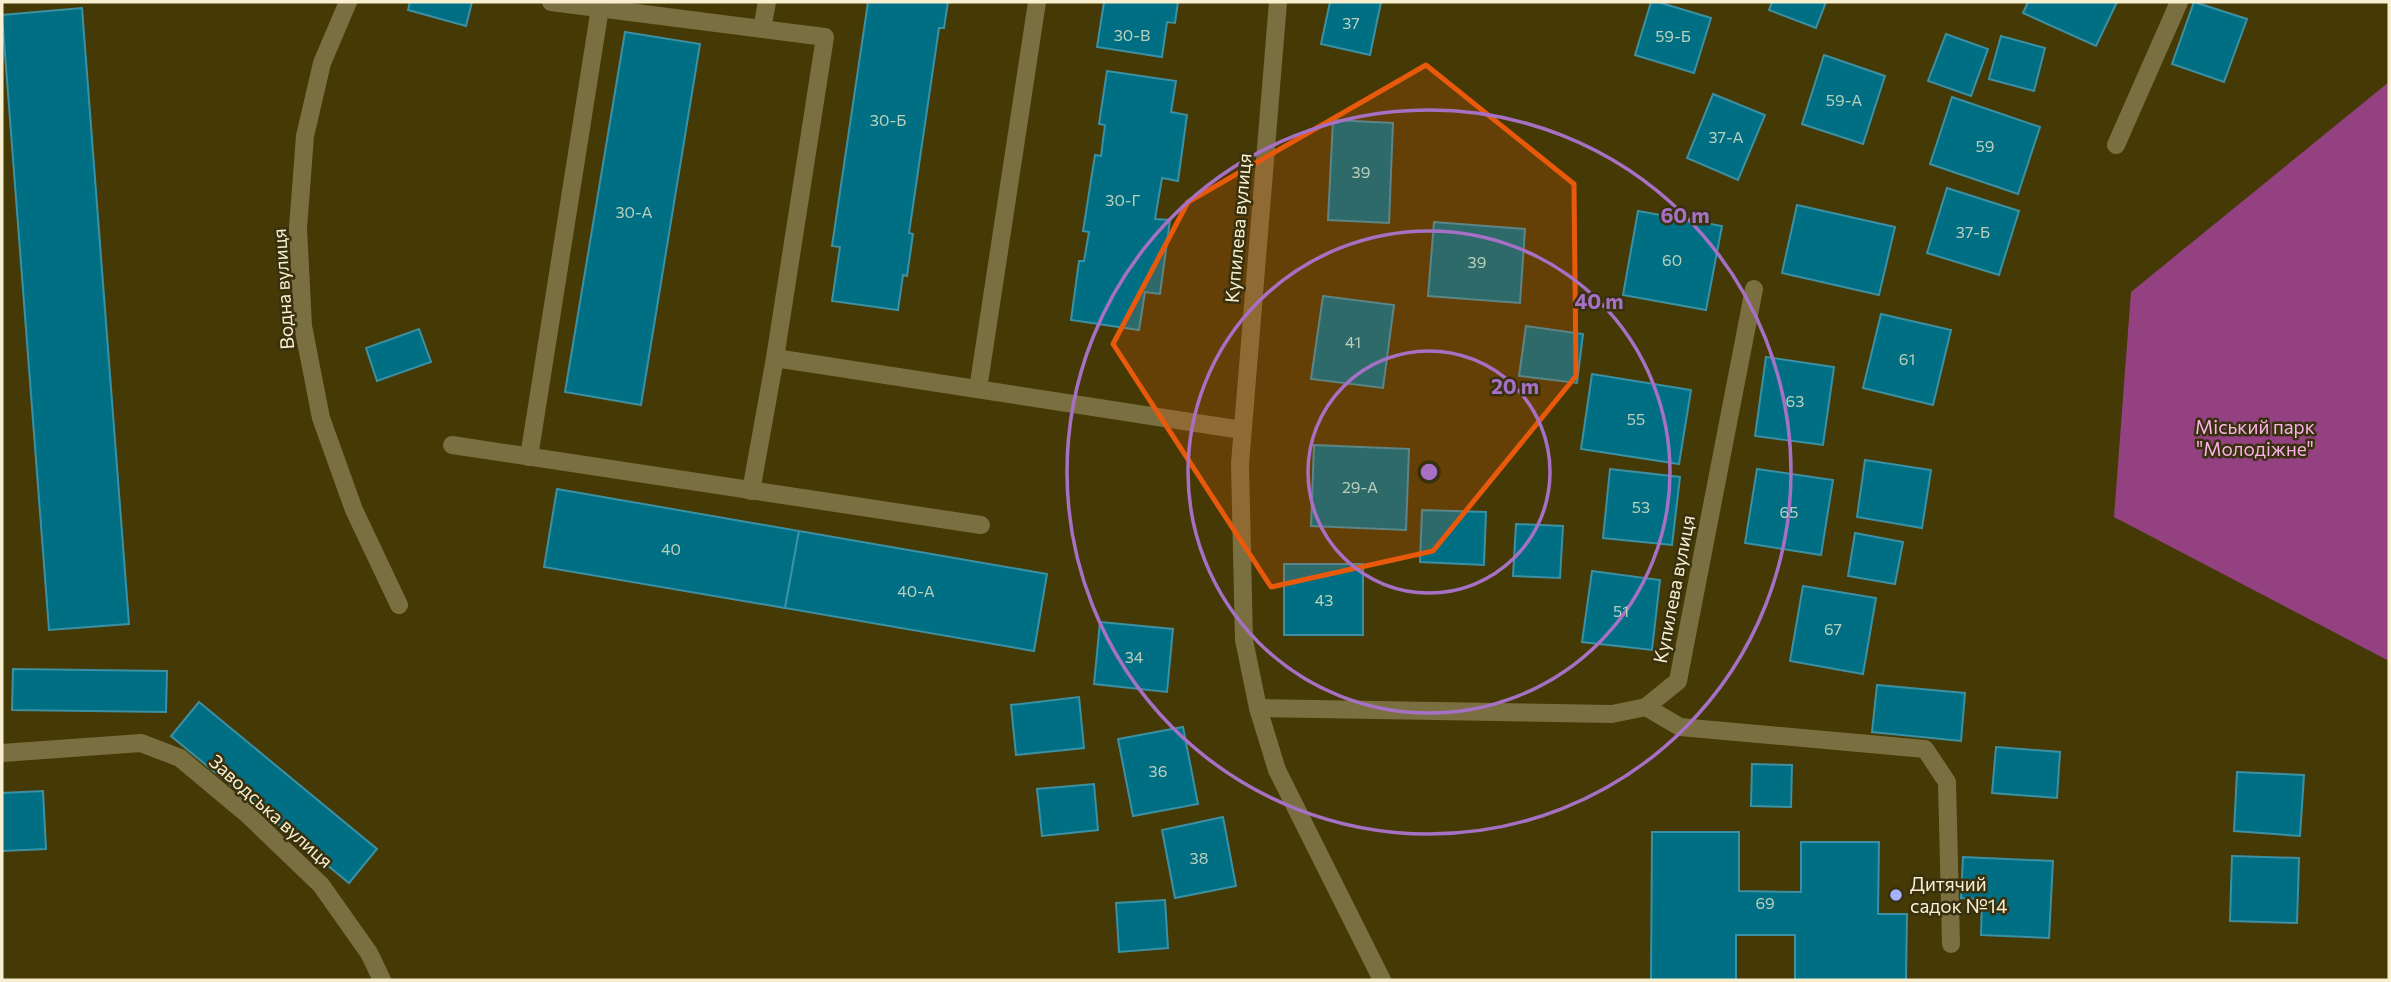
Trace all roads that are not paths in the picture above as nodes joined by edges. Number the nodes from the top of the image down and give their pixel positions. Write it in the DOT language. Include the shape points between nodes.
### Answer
graph roads {
  1 [pos="348,2"];
  2 [pos="551,2"];
  3 [pos="766,2"];
  4 [pos="1037,2"];
  5 [pos="1278,2"];
  6 [pos="2179,2"];
  7 [pos="600,8"];
  8 [pos="762,29"];
  9 [pos="2116,145"];
  10 [pos="1754,289"];
  11 [pos="775,358"];
  12 [pos="978,389"];
  13 [pos="1242,430"];
  14 [pos="452,445"];
  15 [pos="529,457"];
  16 [pos="751,491"];
  17 [pos="981,525"];
  18 [pos="399,605"];
  19 [pos="1646,707"];
  20 [pos="1258,708"];
  21 [pos="2,753"];
  22 [pos="1951,944"];
  23 [pos="382,980"];
  24 [pos="1382,980"];
  1 -- 18 [label="street, Водна вулиця" via="323,64 305,136 298,228 303,326 321,418 354,510"];
  2 -- 7 [label="street"];
  3 -- 8 [label="street"];
  4 -- 12 [label="street"];
  5 -- 13 [label="street, Купилева вулиця"];
  6 -- 9 [label="street"];
  7 -- 8 [label="street"];
  7 -- 15 [label="street"];
  8 -- 11 [label="street" via="825,37"];
  10 -- 19 [label="street, Купилева вулиця" via="1678,681"];
  11 -- 12 [label="street"];
  11 -- 16 [label="street"];
  12 -- 13 [label="street"];
  13 -- 20 [label="street, Купилева вулиця" via="1244,640"];
  14 -- 15 [label="street"];
  15 -- 16 [label="street"];
  16 -- 17 [label="street"];
  19 -- 20 [label="street, Купилева вулиця" via="1612,713"];
  19 -- 22 [label="street" via="1680,727 1926,749 1947,782"];
  20 -- 24 [label="street, Купилева вулиця" via="1277,770"];
  21 -- 23 [label="street, Заводська вулиця" via="141,743 180,758 321,885 369,953"];
}
